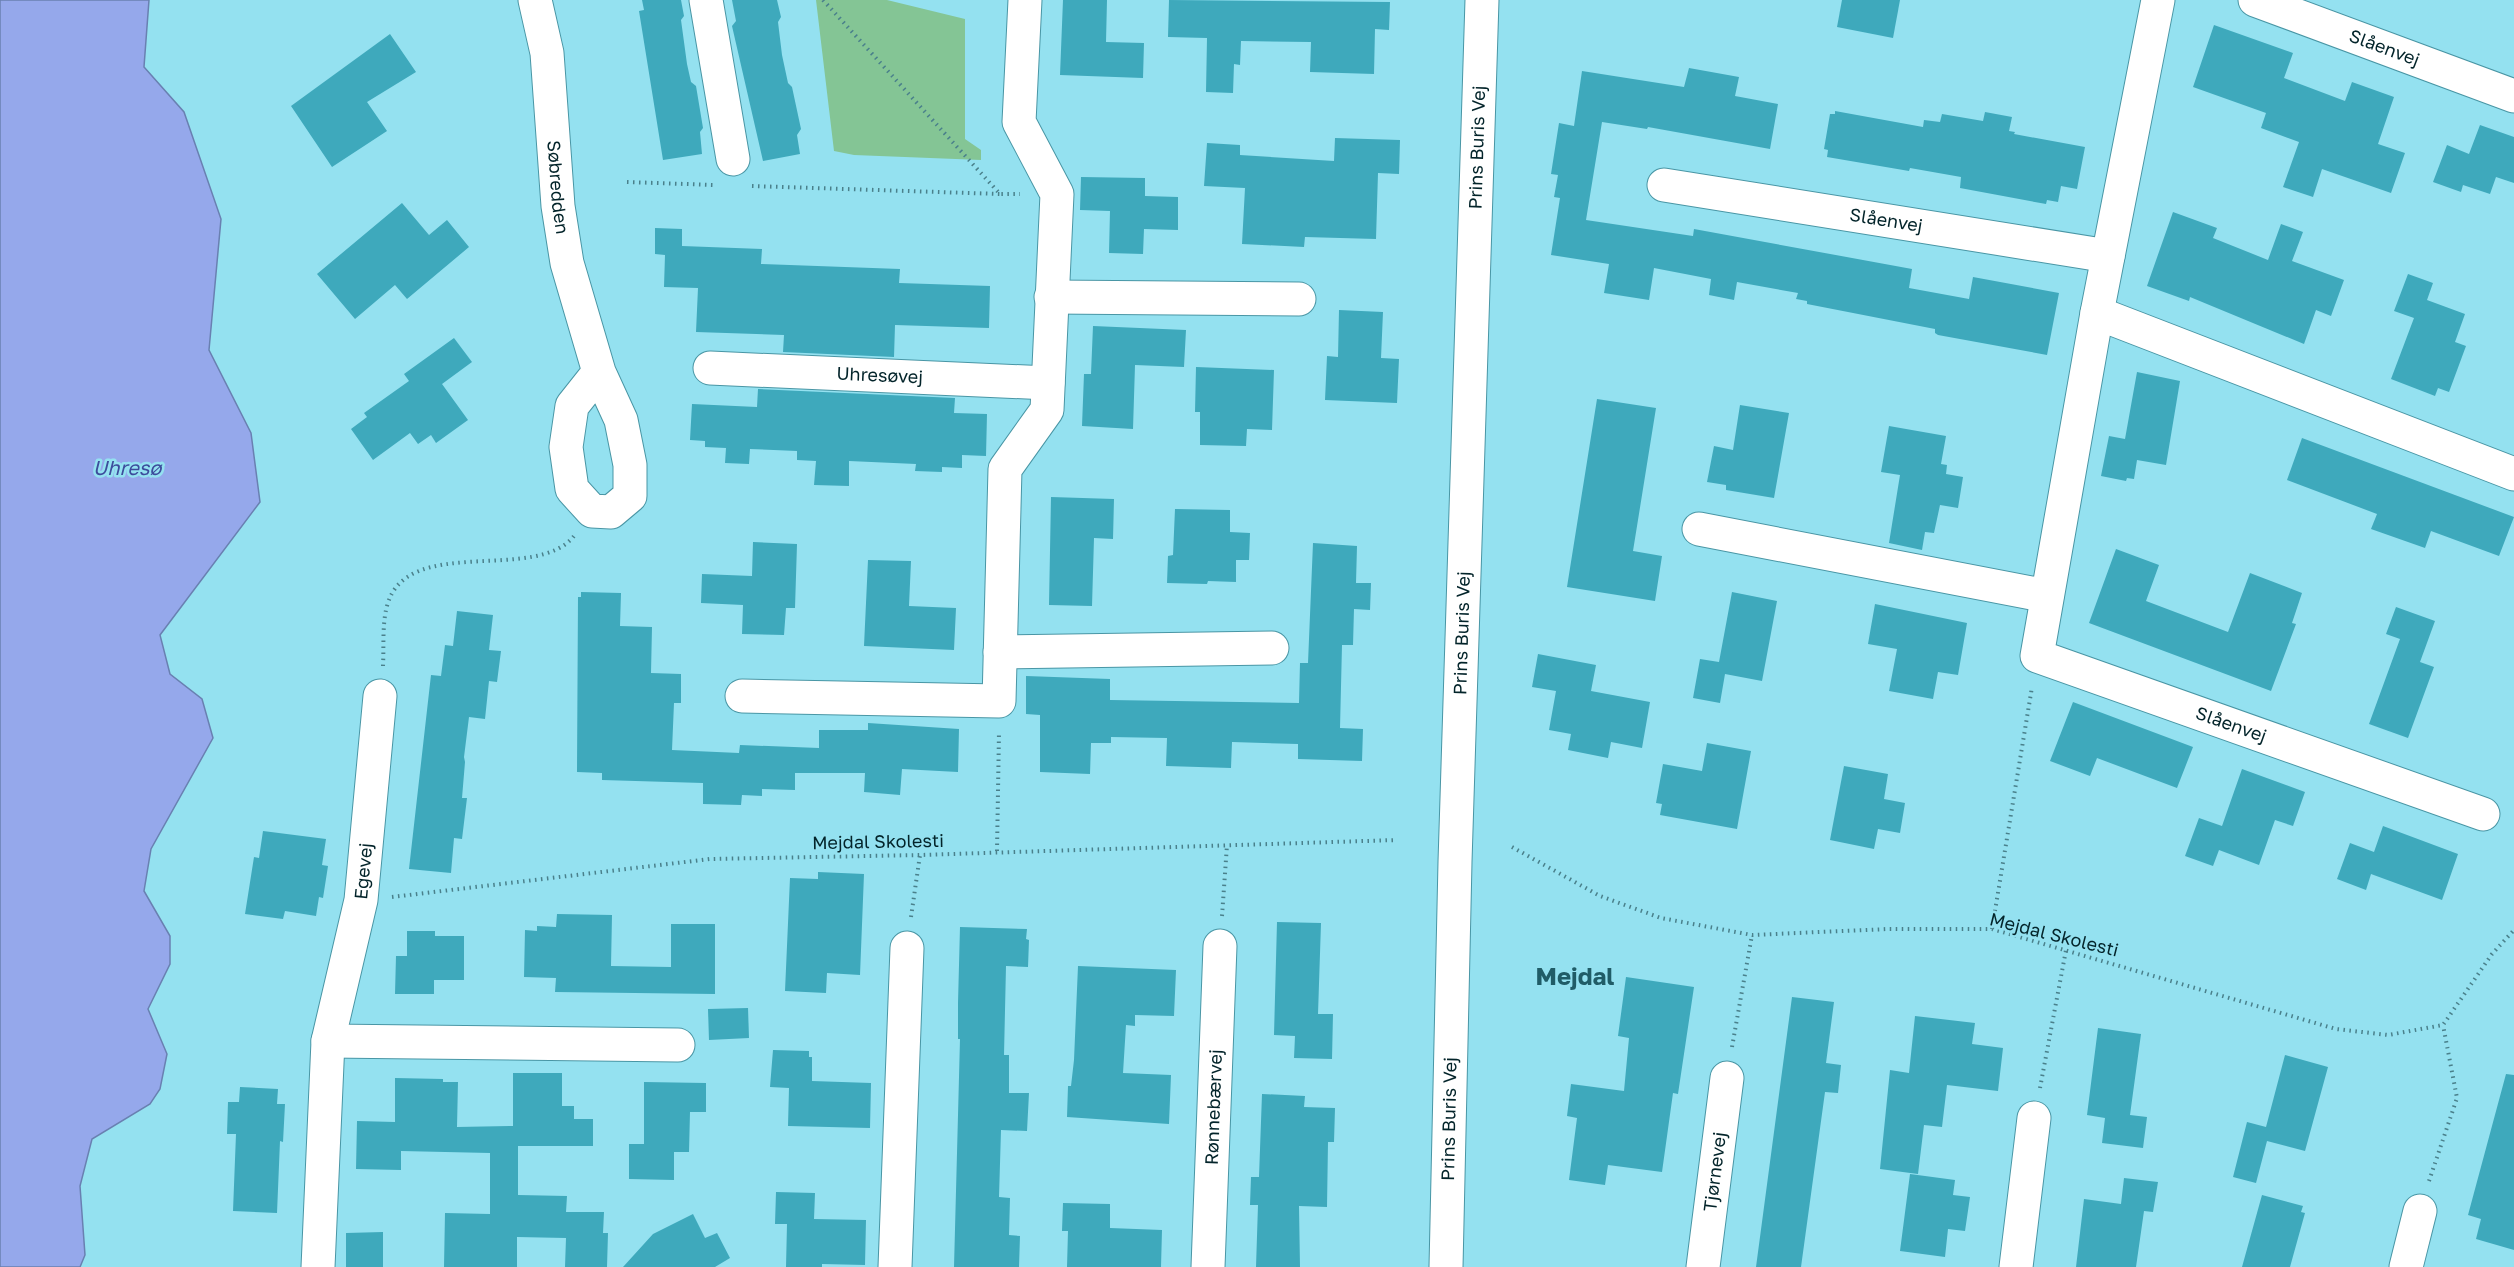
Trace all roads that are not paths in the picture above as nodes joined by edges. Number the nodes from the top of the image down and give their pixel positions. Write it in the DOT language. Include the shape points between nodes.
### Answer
graph roads {
  1 [pos="535,0"];
  2 [pos="706,0"];
  3 [pos="1025,0"];
  4 [pos="1482,0"];
  5 [pos="2158,0"];
  6 [pos="2255,0"];
  7 [pos="2514,96"];
  8 [pos="732,176"];
  9 [pos="1664,185"];
  10 [pos="2108,256"];
  11 [pos="1051,297"];
  12 [pos="1299,299"];
  13 [pos="2097,313"];
  14 [pos="710,368"];
  15 [pos="599,372"];
  16 [pos="1048,382"];
  17 [pos="2514,474"];
  18 [pos="1699,530"];
  19 [pos="2047,596"];
  20 [pos="1272,648"];
  21 [pos="1000,652"];
  22 [pos="380,696"];
  23 [pos="742,696"];
  24 [pos="2483,814"];
  25 [pos="1220,946"];
  26 [pos="907,948"];
  27 [pos="328,1041"];
  28 [pos="678,1045"];
  29 [pos="1727,1078"];
  30 [pos="2034,1118"];
  31 [pos="2420,1211"];
  32 [pos="318,1267"];
  33 [pos="895,1267"];
  34 [pos="1208,1267"];
  35 [pos="1446,1267"];
  36 [pos="1703,1267"];
  37 [pos="2016,1267"];
  38 [pos="2406,1267"];
  1 -- 15 [label="street, Søbredden" via="547,53 558,206 567,263"];
  2 -- 8 [label="street"];
  3 -- 11 [label="street" via="1019,122 1057,194"];
  4 -- 35 [label="street, Prins Buris Vej"];
  5 -- 10 [label="street"];
  6 -- 7 [label="street, Slåenvej"];
  9 -- 10 [label="street, Slåenvej"];
  10 -- 13 [label="street"];
  11 -- 12 [label="street"];
  11 -- 16 [label="street"];
  13 -- 17 [label="street"];
  13 -- 19 [label="street"];
  14 -- 16 [label="street, Uhresøvej"];
  15 -- 15 [label="street, Søbredden" via="621,420 630,465 630,496 610,512 592,511 572,489 566,447 572,406"];
  16 -- 21 [label="street" via="1047,410 1005,469"];
  18 -- 19 [label="street"];
  19 -- 24 [label="street, Slåenvej" via="2037,656"];
  20 -- 21 [label="street"];
  21 -- 23 [label="street" via="999,701"];
  22 -- 27 [label="street, Egevej" via="361,900"];
  25 -- 34 [label="street, Rønnebærvej"];
  26 -- 33 [label="street"];
  27 -- 28 [label="street"];
  27 -- 32 [label="street, Egevej"];
  29 -- 36 [label="street, Tjørnevej"];
  30 -- 37 [label="street"];
  31 -- 38 [label="street"];
}
